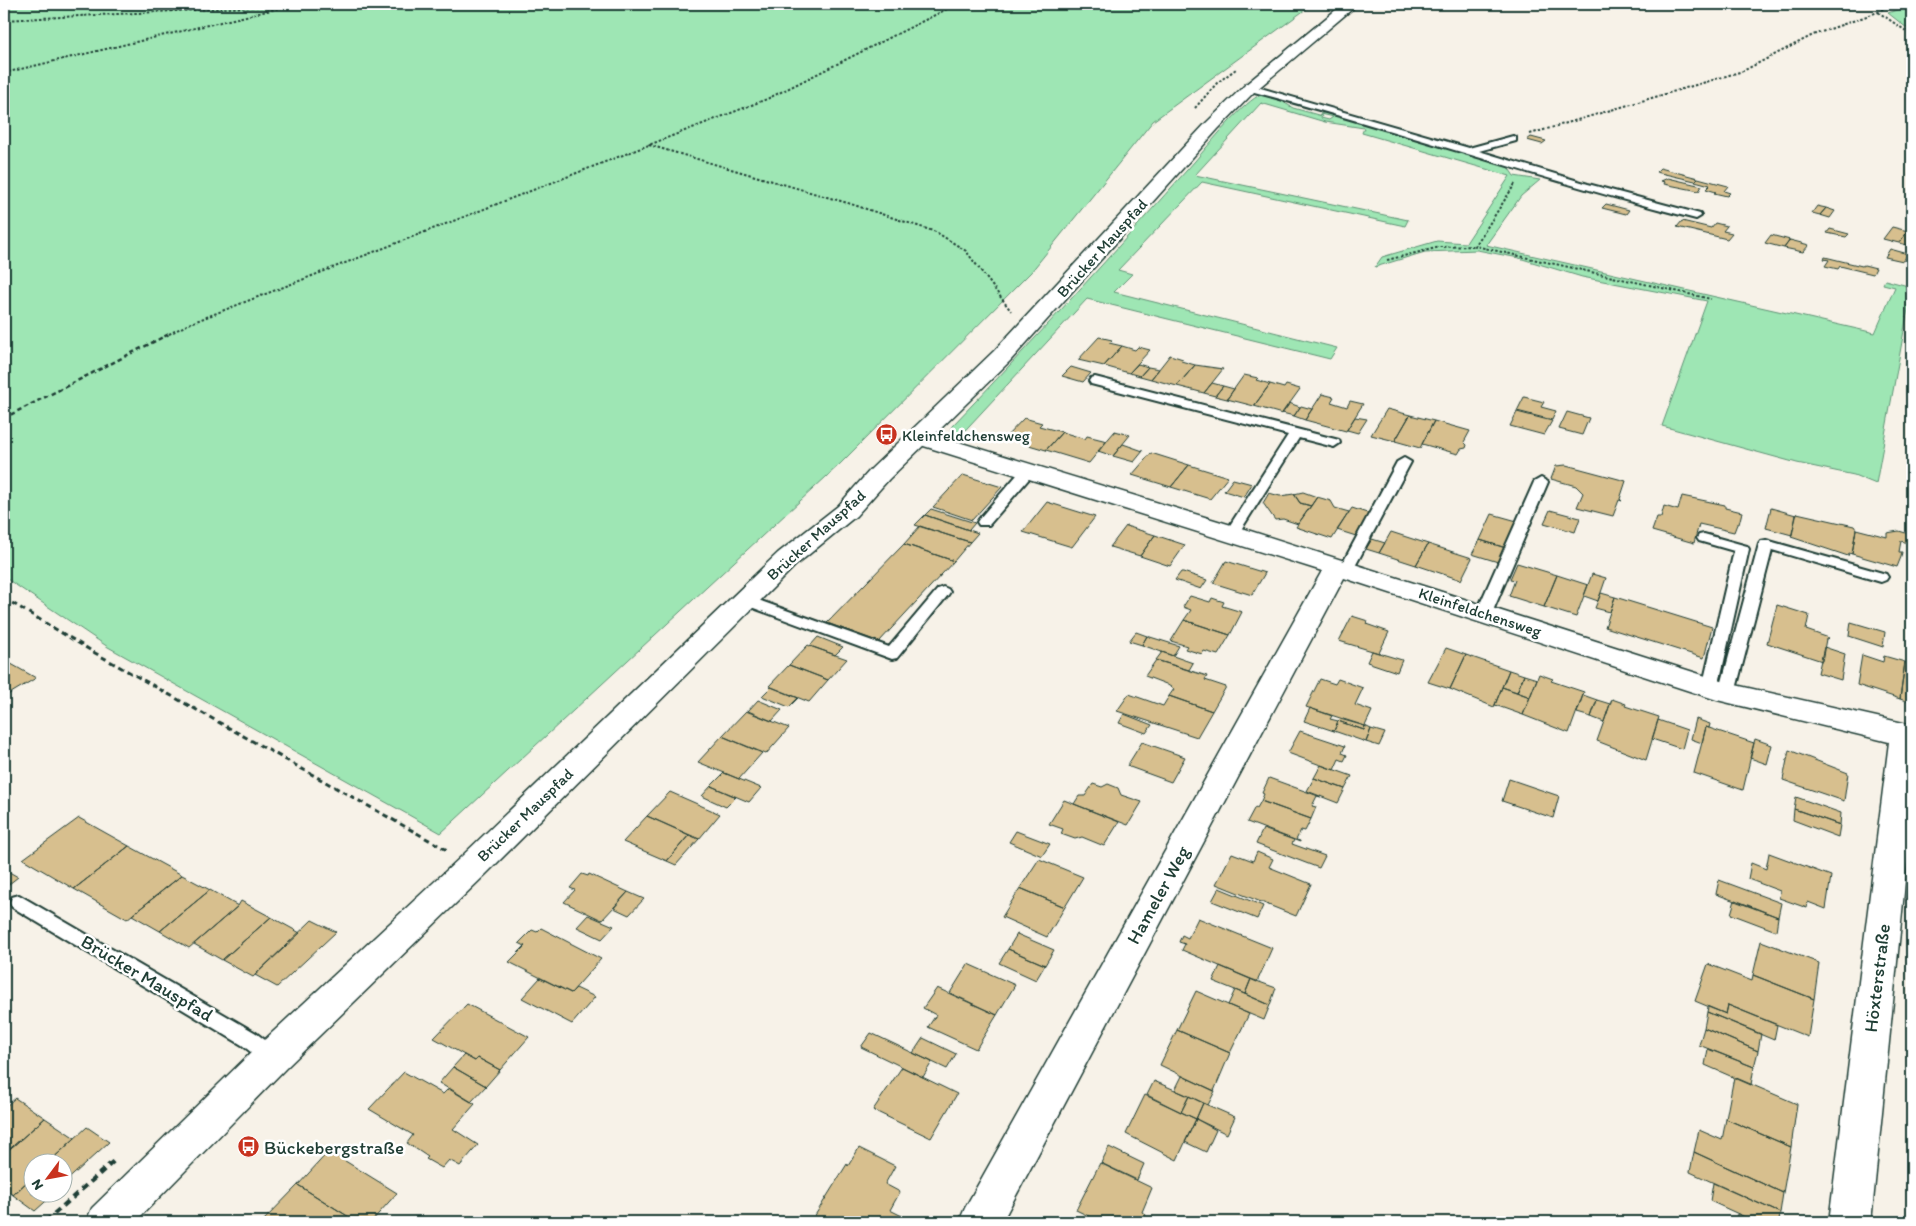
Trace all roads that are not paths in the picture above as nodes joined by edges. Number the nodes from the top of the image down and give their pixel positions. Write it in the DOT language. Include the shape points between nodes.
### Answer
graph roads {
  1 [pos="1351,4"];
  2 [pos="1250,88"];
  3 [pos="1286,98"];
  4 [pos="1317,113"];
  5 [pos="1513,139"];
  6 [pos="1470,151"];
  7 [pos="1696,216"];
  8 [pos="1095,381"];
  9 [pos="1296,432"];
  10 [pos="919,438"];
  11 [pos="1334,443"];
  12 [pos="1404,462"];
  13 [pos="1028,471"];
  14 [pos="1541,482"];
  15 [pos="984,522"];
  16 [pos="1232,533"];
  17 [pos="1704,538"];
  18 [pos="1341,568"];
  19 [pos="1881,577"];
  20 [pos="943,592"];
  21 [pos="745,600"];
  22 [pos="1484,613"];
  23 [pos="1718,690"];
  24 [pos="1909,736"];
  25 [pos="19,902"];
  26 [pos="272,1057"];
  27 [pos="107,1222"];
  28 [pos="980,1222"];
  29 [pos="1850,1222"];
  1 -- 2 [label="main road, Brücker Mauspfad"];
  2 -- 3 [label="lane"];
  2 -- 10 [label="main road, Brücker Mauspfad" via="1032,325"];
  3 -- 4 [label="lane" via="1293,106"];
  3 -- 6 [label="lane"];
  5 -- 6 [label="lane"];
  6 -- 7 [label="lane" via="1506,164"];
  8 -- 9 [label="lane"];
  9 -- 11 [label="lane"];
  9 -- 16 [label="lane"];
  10 -- 13 [label="main road, Kleinfeldchensweg"];
  10 -- 21 [label="main road, Brücker Mauspfad" via="847,510 808,541"];
  12 -- 18 [label="lane"];
  13 -- 15 [label="lane"];
  13 -- 16 [label="main road, Kleinfeldchensweg"];
  14 -- 22 [label="lane"];
  16 -- 18 [label="main road, Kleinfeldchensweg"];
  17 -- 23 [label="lane" via="1742,549"];
  18 -- 22 [label="main road, Kleinfeldchensweg"];
  18 -- 28 [label="main road, Hameler Weg"];
  19 -- 23 [label="lane" via="1766,544"];
  20 -- 21 [label="lane" via="892,654"];
  21 -- 26 [label="main road, Brücker Mauspfad"];
  22 -- 23 [label="main road, Kleinfeldchensweg"];
  23 -- 24 [label="main road, Kleinfeldchensweg"];
  24 -- 29 [label="main road, Höxterstraße"];
  25 -- 26 [label="lane, Brücker Mauspfad" via="249,1039"];
  26 -- 27 [label="main road, Brücker Mauspfad"];
}
